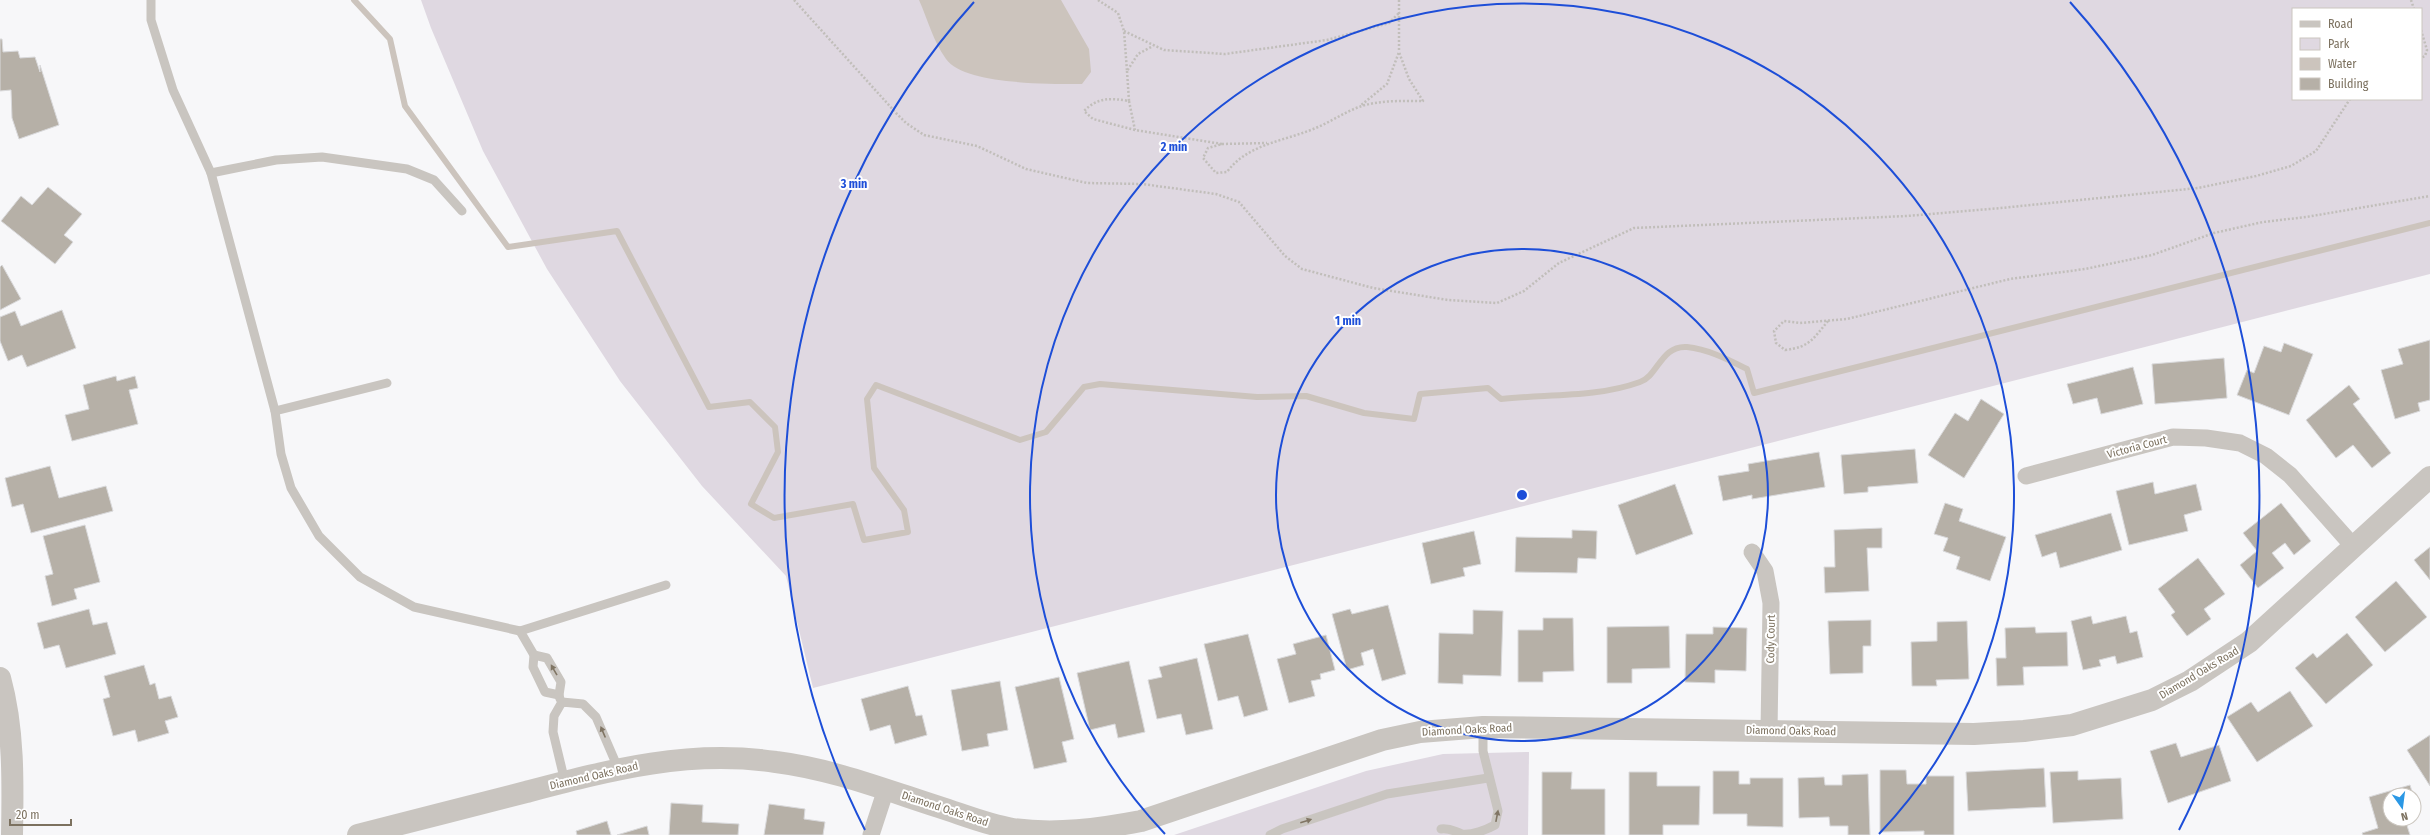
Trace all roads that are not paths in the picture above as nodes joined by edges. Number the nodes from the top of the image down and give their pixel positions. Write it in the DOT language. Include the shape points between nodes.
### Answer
graph roads {
  1 [pos="150,0"];
  2 [pos="211,174"];
  3 [pos="462,211"];
  4 [pos="387,383"];
  5 [pos="275,411"];
  6 [pos="2026,476"];
  7 [pos="2430,476"];
  8 [pos="2353,546"];
  9 [pos="1752,552"];
  10 [pos="666,585"];
  11 [pos="520,631"];
  12 [pos="534,655"];
  13 [pos="0,678"];
  14 [pos="560,699"];
  15 [pos="1484,728"];
  16 [pos="1769,731"];
  17 [pos="618,768"];
  18 [pos="1488,778"];
  19 [pos="565,782"];
  20 [pos="886,789"];
  21 [pos="1441,829"];
  22 [pos="1061,833"];
  23 [pos="12,835"];
  24 [pos="358,835"];
  25 [pos="870,835"];
  26 [pos="1270,835"];
  1 -- 2 [label="lane" via="151,20 173,90"];
  2 -- 3 [label="lane" via="276,160 322,157 399,168 434,180"];
  2 -- 5 [label="lane"];
  4 -- 5 [label="lane"];
  5 -- 11 [label="lane" via="281,454 291,488 319,536 360,577 414,607"];
  6 -- 8 [label="street, Victoria Court" via="2173,438 2206,438 2240,443 2266,456 2290,475"];
  7 -- 8 [label="street, Diamond Oaks Road"];
  8 -- 16 [label="street, Diamond Oaks Road" via="2249,642 2190,681 2152,700 2112,714 2072,725 2002,732"];
  9 -- 16 [label="street, Cody Court" via="1765,571 1771,603"];
  10 -- 11 [label="lane"];
  11 -- 12 [label="lane"];
  12 -- 14 [label="lane" via="532,667 545,692"];
  14 -- 12 [label="lane, one-way" via="561,682 547,658"];
  13 -- 23 [label="street" via="10,721"];
  17 -- 14 [label="lane, one-way" via="596,717 583,704"];
  14 -- 19 [label="lane" via="554,716 553,732"];
  15 -- 16 [label="street, Diamond Oaks Road"];
  15 -- 18 [label="lane" via="1483,751"];
  15 -- 22 [label="street, Diamond Oaks Road" via="1420,732 1382,740 1167,814 1111,827"];
  17 -- 19 [label="street, Diamond Oaks Road"];
  17 -- 20 [label="street, Diamond Oaks Road" via="672,760 726,757 777,762"];
  21 -- 18 [label="lane, one-way" via="1453,828 1463,835 1482,832 1495,825 1498,811"];
  26 -- 18 [label="lane, one-way" via="1387,794"];
  19 -- 24 [label="street, Diamond Oaks Road"];
  20 -- 22 [label="street, Diamond Oaks Road" via="985,822 1013,829"];
  20 -- 25 [label="street"];
}
